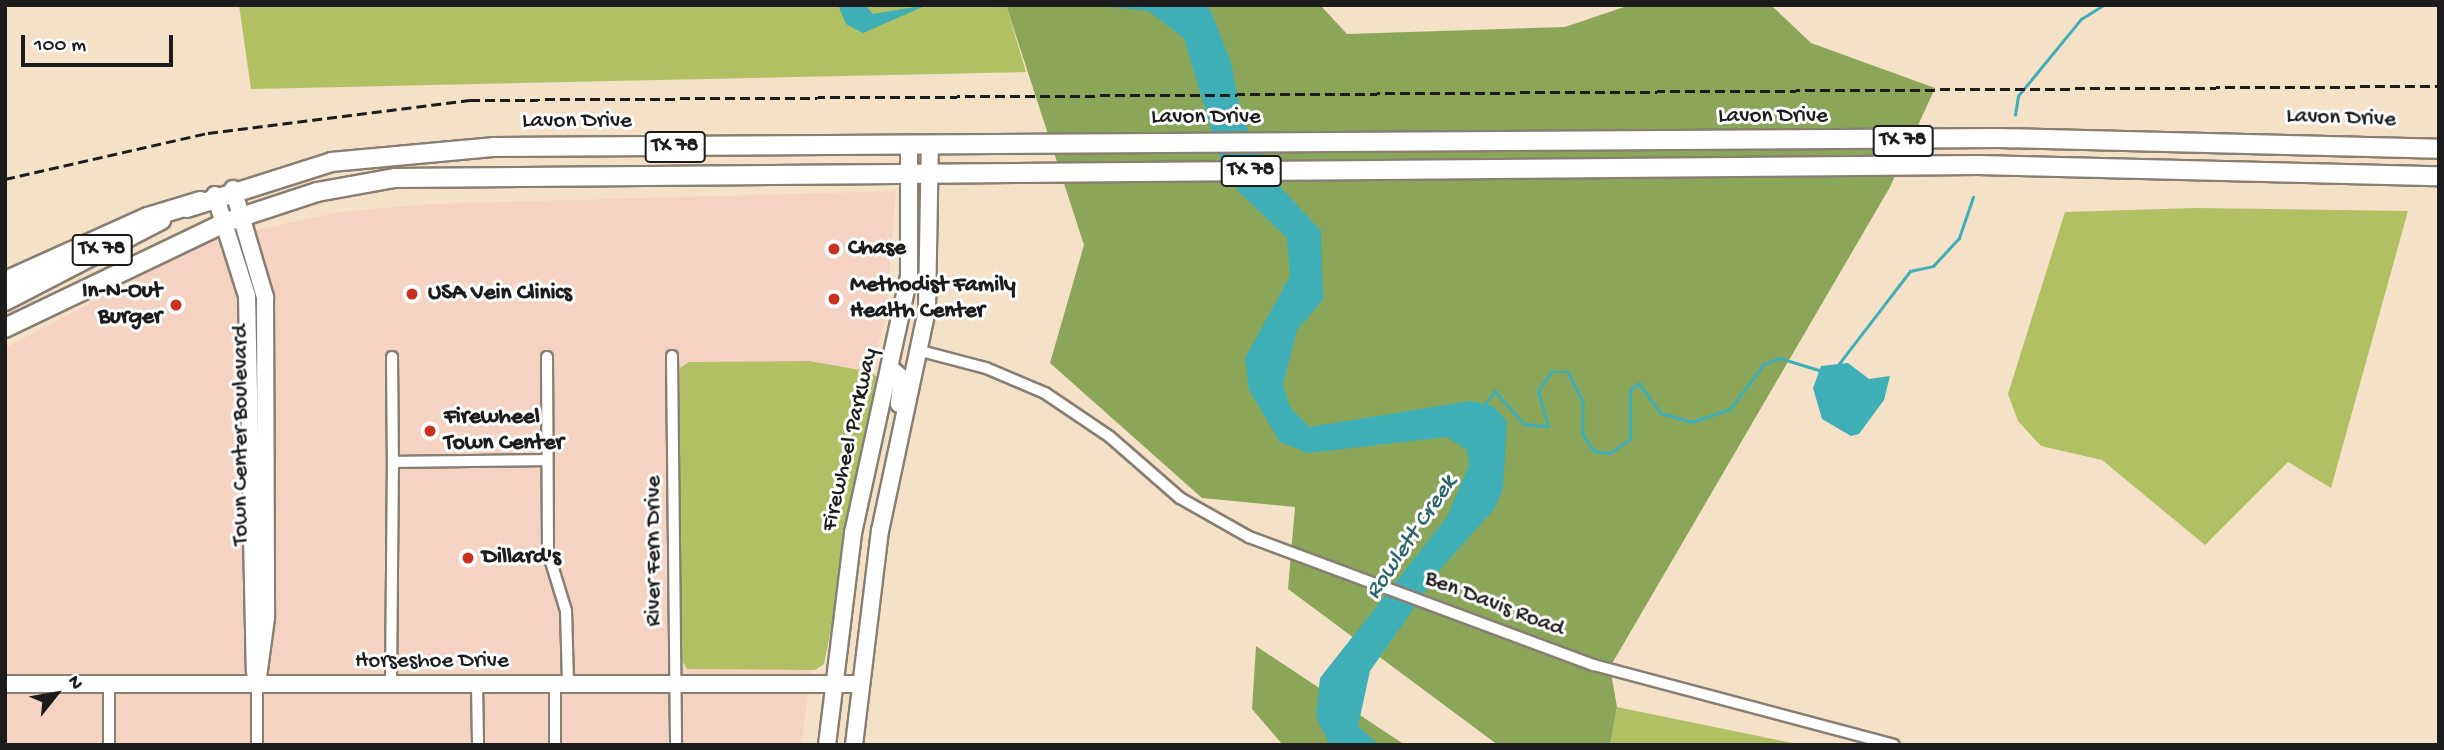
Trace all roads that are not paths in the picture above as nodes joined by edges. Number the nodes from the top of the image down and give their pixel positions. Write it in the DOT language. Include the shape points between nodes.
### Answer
graph roads {
  1 [pos="909,144"];
  2 [pos="930,144"];
  3 [pos="778,146"];
  4 [pos="2439,149"];
  5 [pos="911,174"];
  6 [pos="931,174"];
  7 [pos="667,175"];
  8 [pos="2439,176"];
  9 [pos="233,189"];
  10 [pos="207,198"];
  11 [pos="234,219"];
  12 [pos="5,281"];
  13 [pos="5,301"];
  14 [pos="5,328"];
  15 [pos="920,351"];
  16 [pos="672,356"];
  17 [pos="392,357"];
  18 [pos="547,357"];
  19 [pos="890,368"];
  20 [pos="547,460"];
  21 [pos="393,462"];
  22 [pos="880,531"];
  23 [pos="676,682"];
  24 [pos="831,683"];
  25 [pos="5,684"];
  26 [pos="561,684"];
  27 [pos="858,684"];
  28 [pos="257,685"];
  29 [pos="391,685"];
  30 [pos="477,685"];
  31 [pos="109,687"];
  32 [pos="109,745"];
  33 [pos="257,745"];
  34 [pos="478,745"];
  35 [pos="555,745"];
  36 [pos="676,745"];
  37 [pos="827,745"];
  38 [pos="854,745"];
  39 [pos="1894,745"];
  1 -- 2 [label="main road, Lavon Drive / TX 78"];
  1 -- 3 [label="main road, Lavon Drive / TX 78"];
  1 -- 5 [label="main road, Firewheel Parkway"];
  2 -- 4 [label="main road, Lavon Drive / TX 78" via="1999,138"];
  2 -- 6 [label="main road, Firewheel Parkway"];
  3 -- 7 [label="main road" via="754,155 680,159"];
  3 -- 9 [label="main road, Lavon Drive / TX 78" via="401,151"];
  5 -- 6 [label="main road, TX 78"];
  5 -- 7 [label="main road, TX 78"];
  5 -- 19 [label="main road, Firewheel Parkway" via="909,277"];
  6 -- 8 [label="main road, TX 78" via="2198,166"];
  6 -- 15 [label="main road, Firewheel Parkway" via="932,265"];
  7 -- 11 [label="main road, TX 78" via="395,178 317,192"];
  9 -- 10 [label="main road, Lavon Drive / TX 78"];
  9 -- 11 [label="main road, Town Center Boulevard"];
  10 -- 11 [label="main road, Town Center Boulevard"];
  10 -- 12 [label="highway" via="147,217"];
  10 -- 13 [label="main road, Lavon Drive / TX 78"];
  11 -- 14 [label="main road, TX 78"];
  11 -- 28 [label="main road, Town Center Boulevard" via="247,296"];
  15 -- 22 [label="main road, Firewheel Parkway"];
  15 -- 39 [label="street, Ben Davis Road" via="986,368 1045,393 1220,522 1594,665"];
  16 -- 23 [label="street, River Fern Drive"];
  17 -- 21 [label="street"];
  18 -- 20 [label="street"];
  19 -- 22 [label="main road" via="902,378"];
  19 -- 24 [label="main road, Firewheel Parkway" via="865,466"];
  20 -- 21 [label="street"];
  20 -- 26 [label="street" via="548,552 566,611"];
  21 -- 29 [label="street"];
  22 -- 27 [label="main road, Firewheel Parkway"];
  23 -- 24 [label="main road, Horseshoe Drive"];
  23 -- 26 [label="main road, Horseshoe Drive"];
  23 -- 36 [label="street, River Fern Drive"];
  24 -- 27 [label="main road, Horseshoe Drive"];
  24 -- 37 [label="main road, Firewheel Parkway"];
  25 -- 31 [label="main road, Horseshoe Drive"];
  26 -- 30 [label="main road, Horseshoe Drive"];
  26 -- 35 [label="street"];
  27 -- 38 [label="main road, Firewheel Parkway"];
  28 -- 29 [label="main road, Horseshoe Drive"];
  28 -- 31 [label="main road, Horseshoe Drive"];
  28 -- 33 [label="street, Town Center Boulevard"];
  29 -- 30 [label="main road, Horseshoe Drive"];
  30 -- 34 [label="street"];
  31 -- 32 [label="street"];
}
